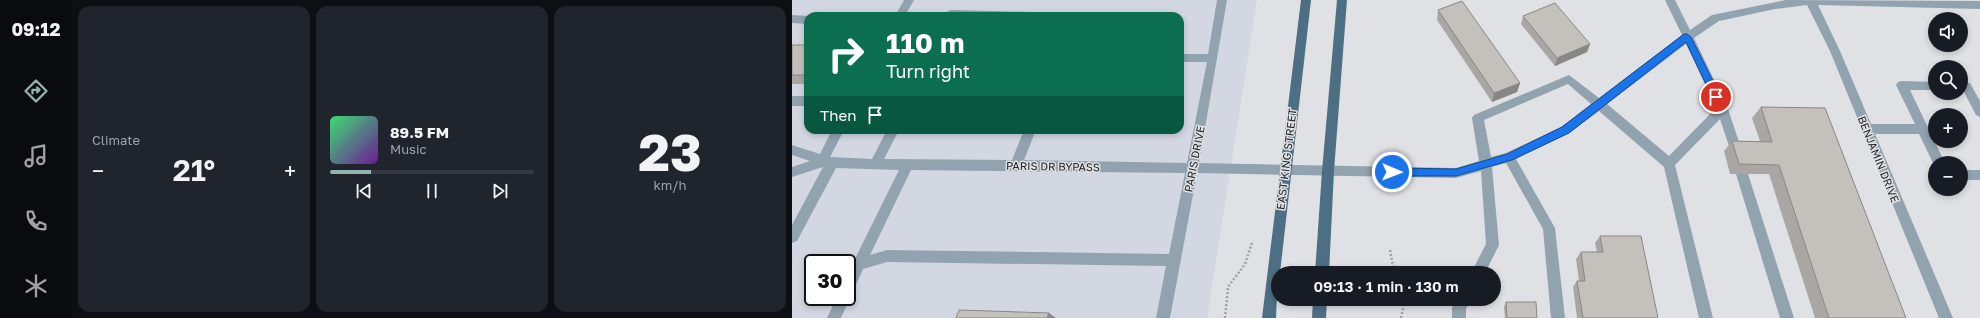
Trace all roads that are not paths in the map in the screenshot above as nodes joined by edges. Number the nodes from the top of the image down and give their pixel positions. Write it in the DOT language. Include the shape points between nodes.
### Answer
graph roads {
  1 [pos="908,0"];
  2 [pos="1222,0"];
  3 [pos="1306,0"];
  4 [pos="1342,0"];
  5 [pos="1670,0"];
  6 [pos="1810,0"];
  7 [pos="1980,5"];
  8 [pos="902,12"];
  9 [pos="792,19"];
  10 [pos="804,20"];
  11 [pos="1687,37"];
  12 [pos="1184,58"];
  13 [pos="1214,58"];
  14 [pos="1928,86"];
  15 [pos="1968,90"];
  16 [pos="792,101"];
  17 [pos="804,101"];
  18 [pos="1599,104"];
  19 [pos="1722,109"];
  20 [pos="1980,112"];
  21 [pos="1867,129"];
  22 [pos="1923,129"];
  23 [pos="837,134"];
  24 [pos="891,134"];
  25 [pos="1028,134"];
  26 [pos="792,150"];
  27 [pos="1736,151"];
  28 [pos="1935,156"];
  29 [pos="1509,158"];
  30 [pos="827,162"];
  31 [pos="1486,164"];
  32 [pos="1669,164"];
  33 [pos="875,165"];
  34 [pos="1016,165"];
  35 [pos="907,166"];
  36 [pos="1193,169"];
  37 [pos="1285,170"];
  38 [pos="1328,171"];
  39 [pos="792,172"];
  40 [pos="1742,174"];
  41 [pos="1968,174"];
  42 [pos="1980,175"];
  43 [pos="792,237"];
  44 [pos="1174,260"];
  45 [pos="859,264"];
  46 [pos="1322,266"];
  47 [pos="1482,266"];
  48 [pos="856,270"];
  49 [pos="840,306"];
  50 [pos="1320,306"];
  51 [pos="1460,306"];
  52 [pos="834,318"];
  53 [pos="1163,318"];
  54 [pos="1269,318"];
  55 [pos="1319,318"];
  56 [pos="1459,318"];
  57 [pos="1558,318"];
  58 [pos="1706,318"];
  59 [pos="1787,318"];
  60 [pos="1946,318"];
  1 -- 8 [label="street"];
  2 -- 13 [label="street, PARIS DRIVE"];
  3 -- 37 [label="main road, EAST KING STREET"];
  4 -- 38 [label="main road"];
  5 -- 11 [label="street"];
  6 -- 7 [label="street, PARIS DR BYPASS"];
  6 -- 11 [label="street, PARIS DR BYPASS" via="1716,18"];
  6 -- 21 [label="street, BENJAMIN DRIVE" via="1835,51"];
  9 -- 10 [label="street"];
  11 -- 18 [label="street, PARIS DR BYPASS"];
  11 -- 19 [label="street"];
  12 -- 13 [label="street"];
  13 -- 36 [label="street, PARIS DRIVE"];
  14 -- 22 [label="street" via="1902,85"];
  15 -- 20 [label="street"];
  16 -- 17 [label="street"];
  18 -- 29 [label="street, PARIS DR BYPASS" via="1565,130"];
  18 -- 31 [label="street" via="1569,79 1478,118"];
  18 -- 32 [label="street"];
  19 -- 27 [label="street"];
  19 -- 32 [label="street"];
  21 -- 22 [label="street"];
  21 -- 60 [label="street, BENJAMIN DRIVE"];
  22 -- 28 [label="street"];
  23 -- 30 [label="street"];
  24 -- 33 [label="street"];
  25 -- 34 [label="street"];
  26 -- 30 [label="street, PARIS DR BYPASS"];
  29 -- 31 [label="street, PARIS DR BYPASS"];
  29 -- 57 [label="street" via="1549,228"];
  30 -- 33 [label="street, PARIS DR BYPASS"];
  30 -- 39 [label="street, PARIS DR BYPASS"];
  30 -- 43 [label="street"];
  31 -- 38 [label="street, PARIS DR BYPASS" via="1456,172"];
  31 -- 47 [label="street" via="1493,245"];
  32 -- 58 [label="street"];
  33 -- 35 [label="street, PARIS DR BYPASS"];
  34 -- 35 [label="street, PARIS DR BYPASS"];
  34 -- 36 [label="street, PARIS DR BYPASS"];
  35 -- 45 [label="street"];
  36 -- 37 [label="street, PARIS DR BYPASS"];
  36 -- 44 [label="street, PARIS DRIVE"];
  37 -- 38 [label="street, PARIS DR BYPASS"];
  37 -- 54 [label="main road, EAST KING STREET"];
  38 -- 46 [label="main road"];
  40 -- 59 [label="street"];
  41 -- 42 [label="street"];
  44 -- 45 [label="street" via="887,256"];
  44 -- 53 [label="street, PARIS DRIVE"];
  45 -- 48 [label="street"];
  49 -- 52 [label="street"];
  50 -- 55 [label="main road"];
  51 -- 56 [label="street"];
}
